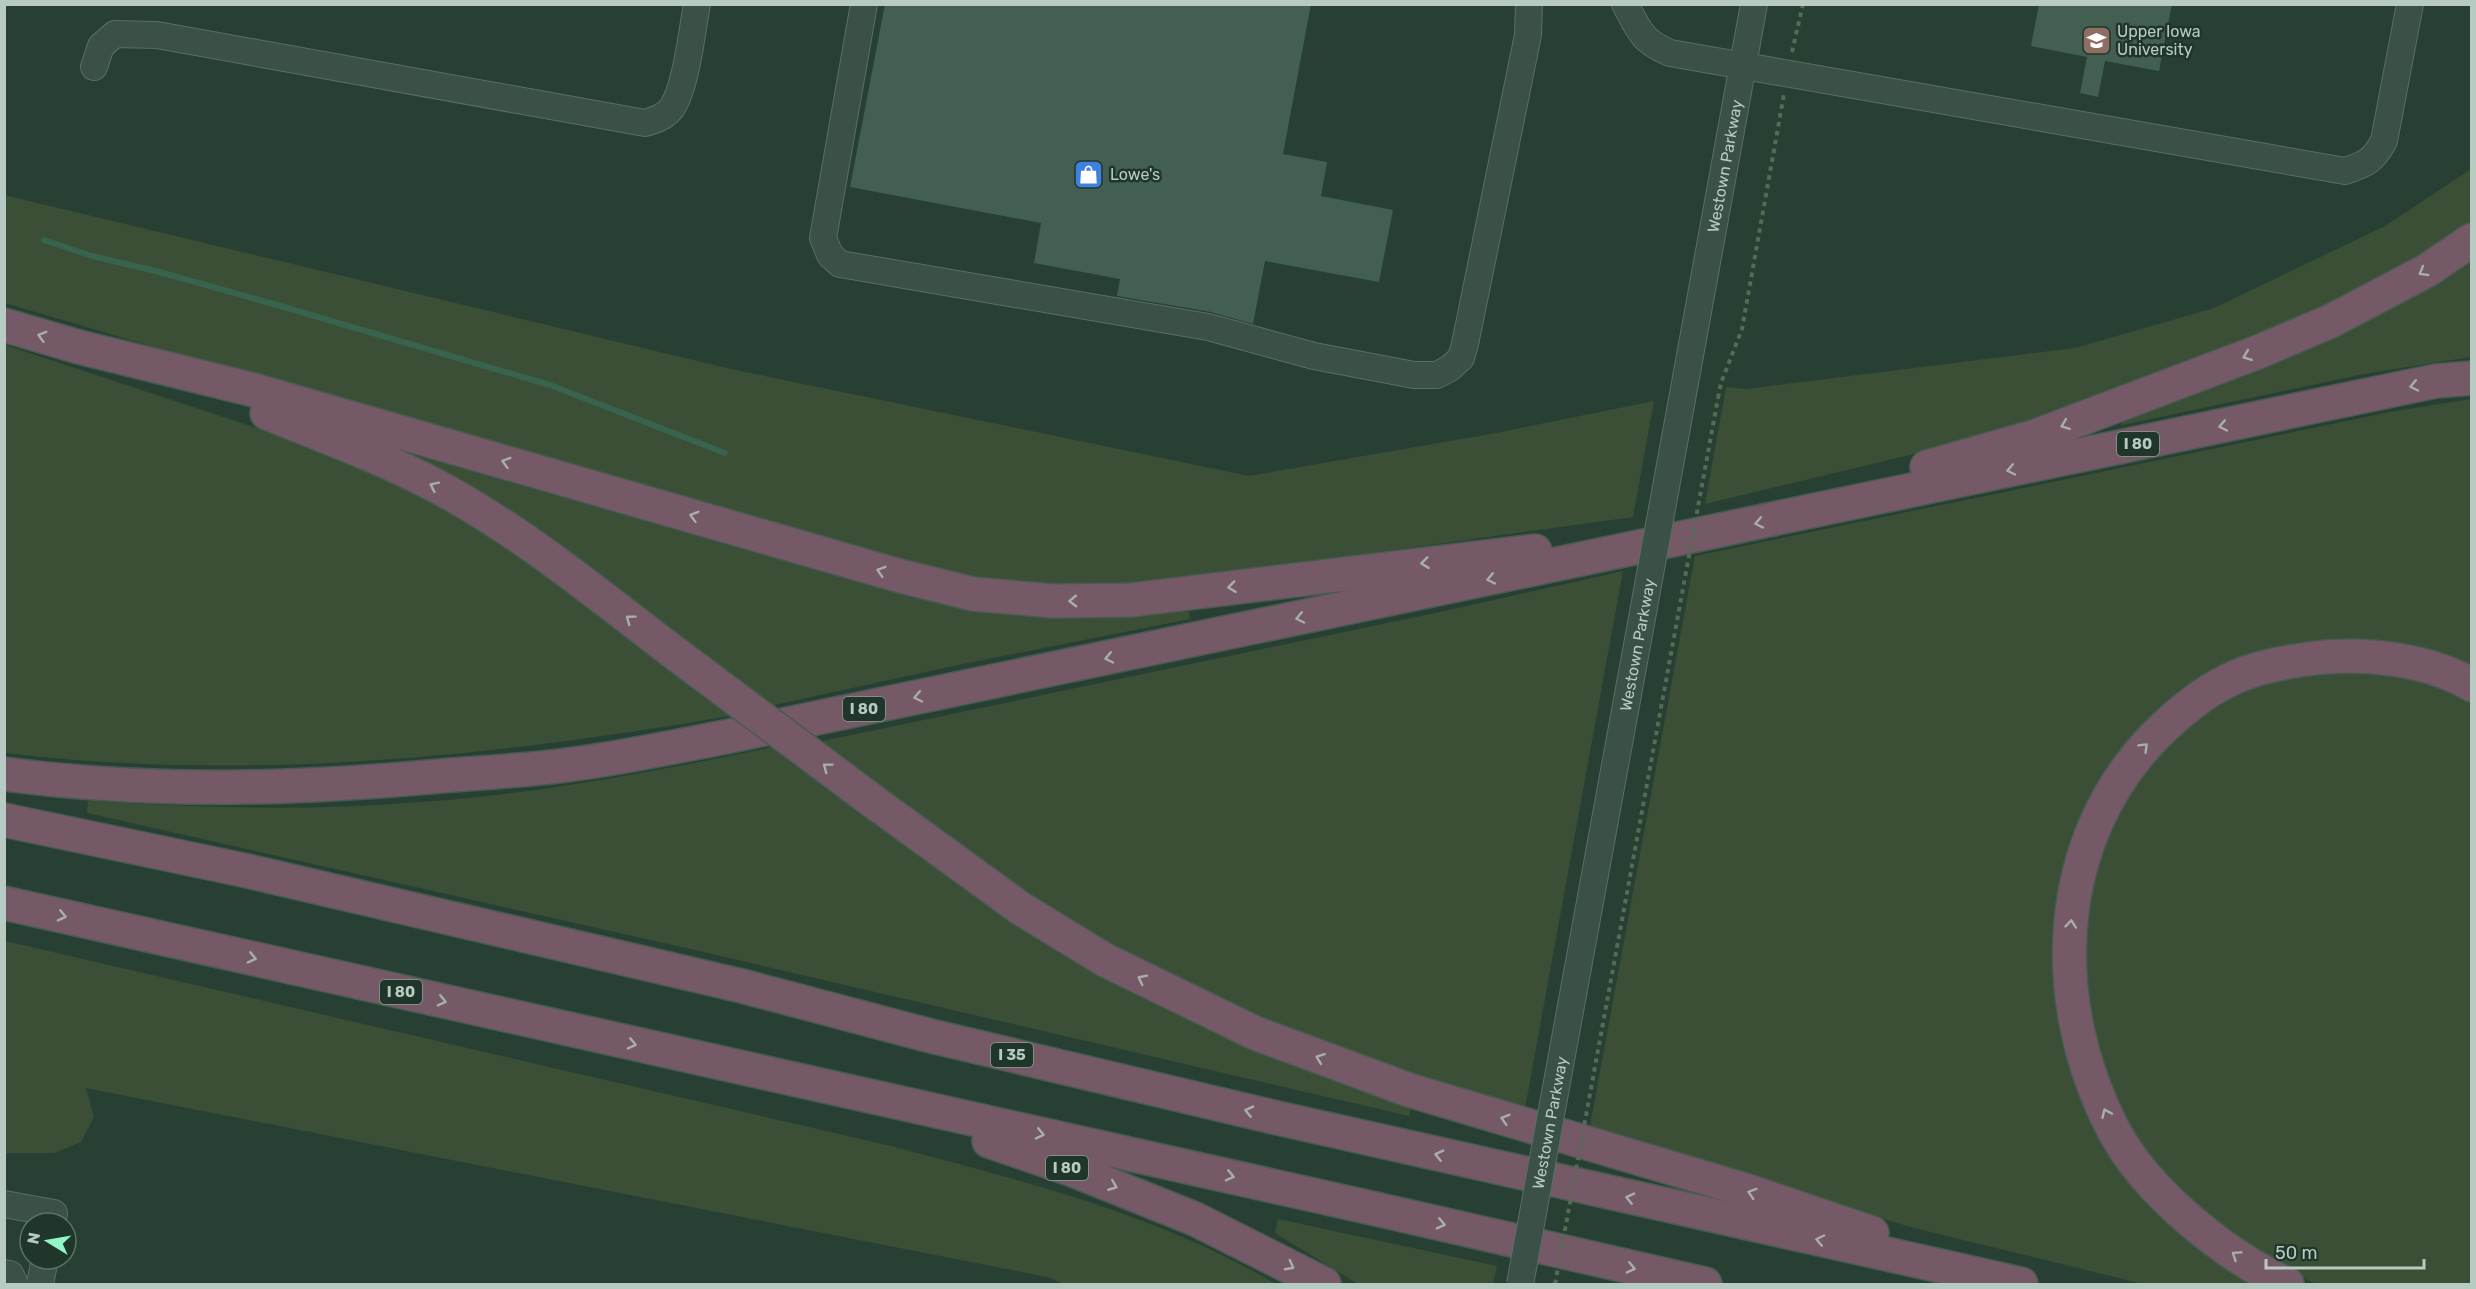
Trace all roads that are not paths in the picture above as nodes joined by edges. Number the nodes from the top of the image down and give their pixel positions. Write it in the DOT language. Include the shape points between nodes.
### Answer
graph roads {
  1 [pos="697,4"];
  2 [pos="864,4"];
  3 [pos="1529,4"];
  4 [pos="1625,4"];
  5 [pos="1754,4"];
  6 [pos="2410,4"];
  7 [pos="1743,65"];
  8 [pos="93,67"];
  9 [pos="2472,240"];
  10 [pos="4,325"];
  11 [pos="80,347"];
  12 [pos="2472,378"];
  13 [pos="1804,514"];
  14 [pos="1713,533"];
  15 [pos="2472,684"];
  16 [pos="4,774"];
  17 [pos="4,820"];
  18 [pos="4,903"];
  19 [pos="798,1080"];
  20 [pos="4,1204"];
  21 [pos="28,1211"];
  22 [pos="4,1273"];
  23 [pos="15,1284"];
  24 [pos="1324,1284"];
  25 [pos="1520,1284"];
  26 [pos="1705,1284"];
  27 [pos="2021,1284"];
  28 [pos="2027,1284"];
  29 [pos="2287,1284"];
  1 -- 8 [label="street" via="675,101 659,119 645,123 157,35 115,34 102,46"];
  2 -- 3 [label="street" via="823,238 830,255 840,264 1208,327 1314,356 1414,375 1437,375 1461,358 1528,35"];
  4 -- 7 [label="street" via="1652,45 1670,53"];
  5 -- 7 [label="street, Westown Parkway"];
  6 -- 7 [label="street" via="2384,141 2365,165 2345,171"];
  7 -- 25 [label="street, Westown Parkway, bridge"];
  9 -- 13 [label="highway, one-way" via="2426,271 2331,321 2258,352 2036,436 1845,488"];
  11 -- 10 [label="highway, one-way"];
  14 -- 11 [label="highway, one-way" via="1468,558 1131,600 1053,601 974,594 254,390"];
  28 -- 11 [label="highway, one-way, bridge" via="1742,1190 1409,1090 1255,1033 1180,998 1105,960 1020,908 540,551 457,497 358,449"];
  12 -- 13 [label="highway, I 80, one-way" via="2436,381"];
  13 -- 14 [label="highway, I 80, one-way"];
  14 -- 16 [label="highway, I 80, one-way" via="730,736 573,764 346,785 253,789 161,788"];
  29 -- 15 [label="highway, one-way" via="2235,1255 2168,1199 2114,1130 2090,1077 2077,1031 2069,966 2075,891 2090,836 2102,808 2134,757 2177,714 2228,681 2280,663 2341,655 2402,660"];
  27 -- 17 [label="highway, I 35, one-way" via="1273,1117 931,1036 742,986 243,870"];
  18 -- 19 [label="highway, I 80, one-way"];
  19 -- 24 [label="highway, I 80, one-way" via="1073,1170 1195,1219"];
  19 -- 26 [label="highway, one-way"];
  20 -- 21 [label="street"];
  22 -- 23 [label="street" via="10,1274"];
}
